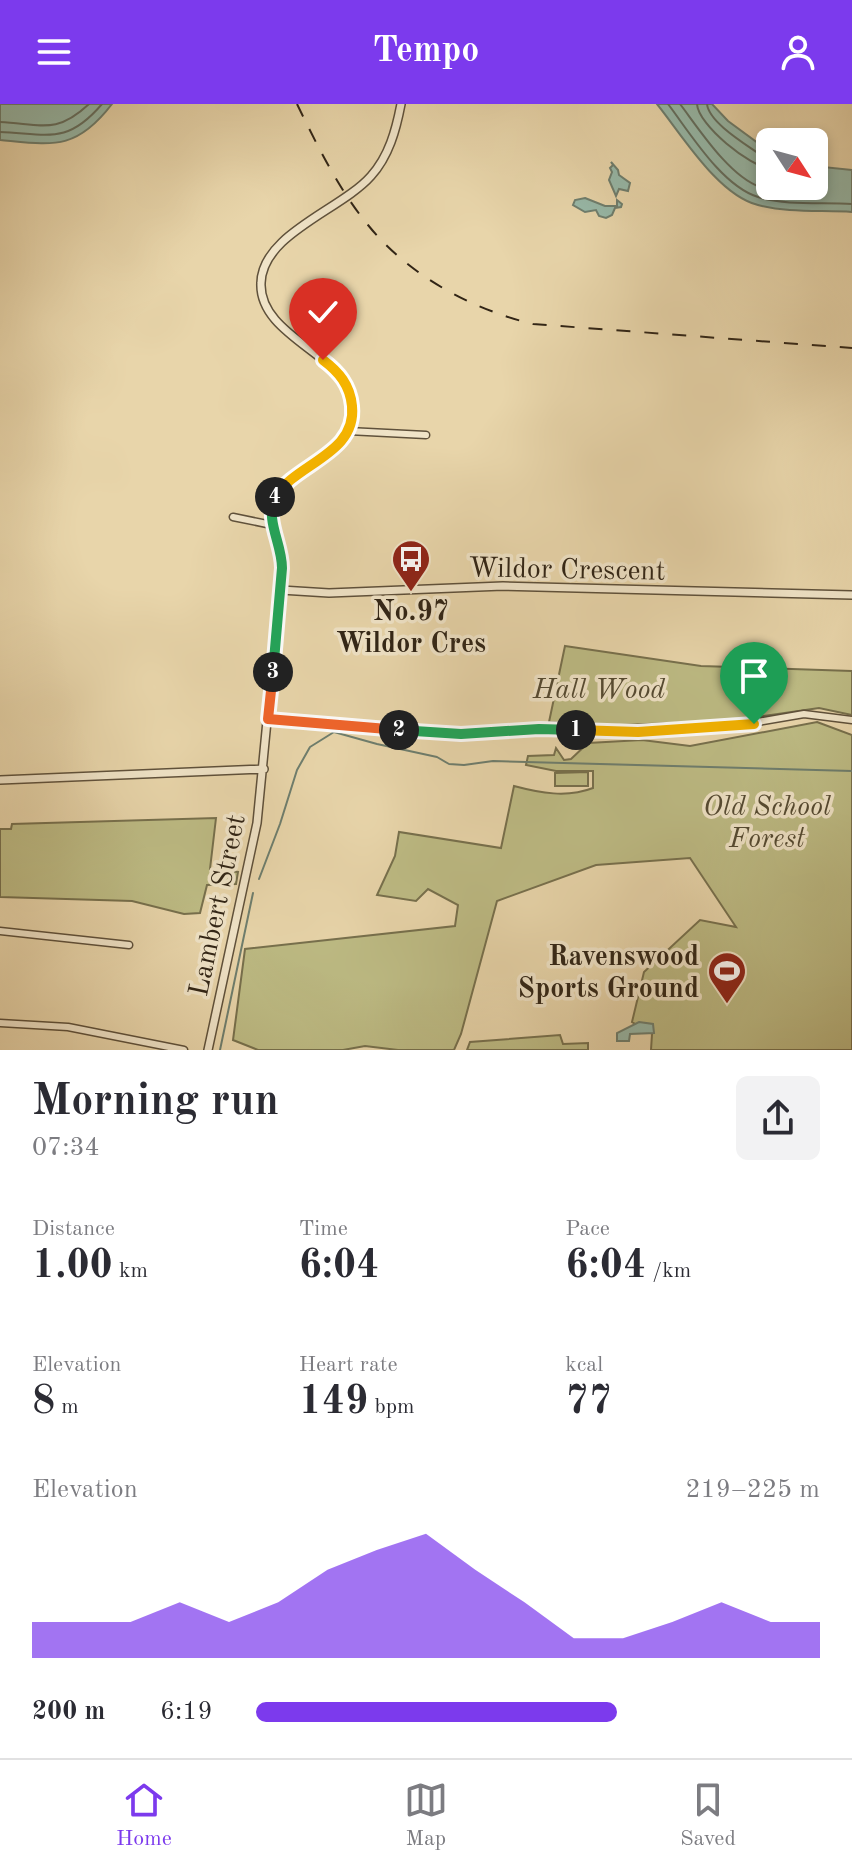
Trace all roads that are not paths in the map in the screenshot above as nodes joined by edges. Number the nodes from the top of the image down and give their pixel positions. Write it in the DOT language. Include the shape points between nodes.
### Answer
graph roads {
  1 [pos="401,104"];
  2 [pos="348,431"];
  3 [pos="426,435"];
  4 [pos="233,517"];
  5 [pos="272,525"];
  6 [pos="281,590"];
  7 [pos="852,595"];
  8 [pos="268,719"];
  9 [pos="852,720"];
  10 [pos="264,769"];
  11 [pos="0,780"];
  12 [pos="0,931"];
  13 [pos="129,945"];
  14 [pos="0,1023"];
  15 [pos="184,1050"];
  16 [pos="208,1050"];
  1 -- 2 [label="street" via="391,144 378,168 279,245 261,278 269,314 344,380 352,404"];
  2 -- 3 [label="street"];
  2 -- 5 [label="street" via="278,492"];
  4 -- 5 [label="street"];
  5 -- 6 [label="street, Lambert Street" via="282,554"];
  6 -- 7 [label="street, Wildor Crescent" via="503,586"];
  6 -- 8 [label="street, Lambert Street"];
  8 -- 9 [label="street" via="461,734 723,728 804,714"];
  8 -- 10 [label="street, Lambert Street"];
  10 -- 11 [label="street"];
  10 -- 16 [label="street, Lambert Street" via="251,863"];
  12 -- 13 [label="street"];
  14 -- 15 [label="street" via="68,1027"];
}
